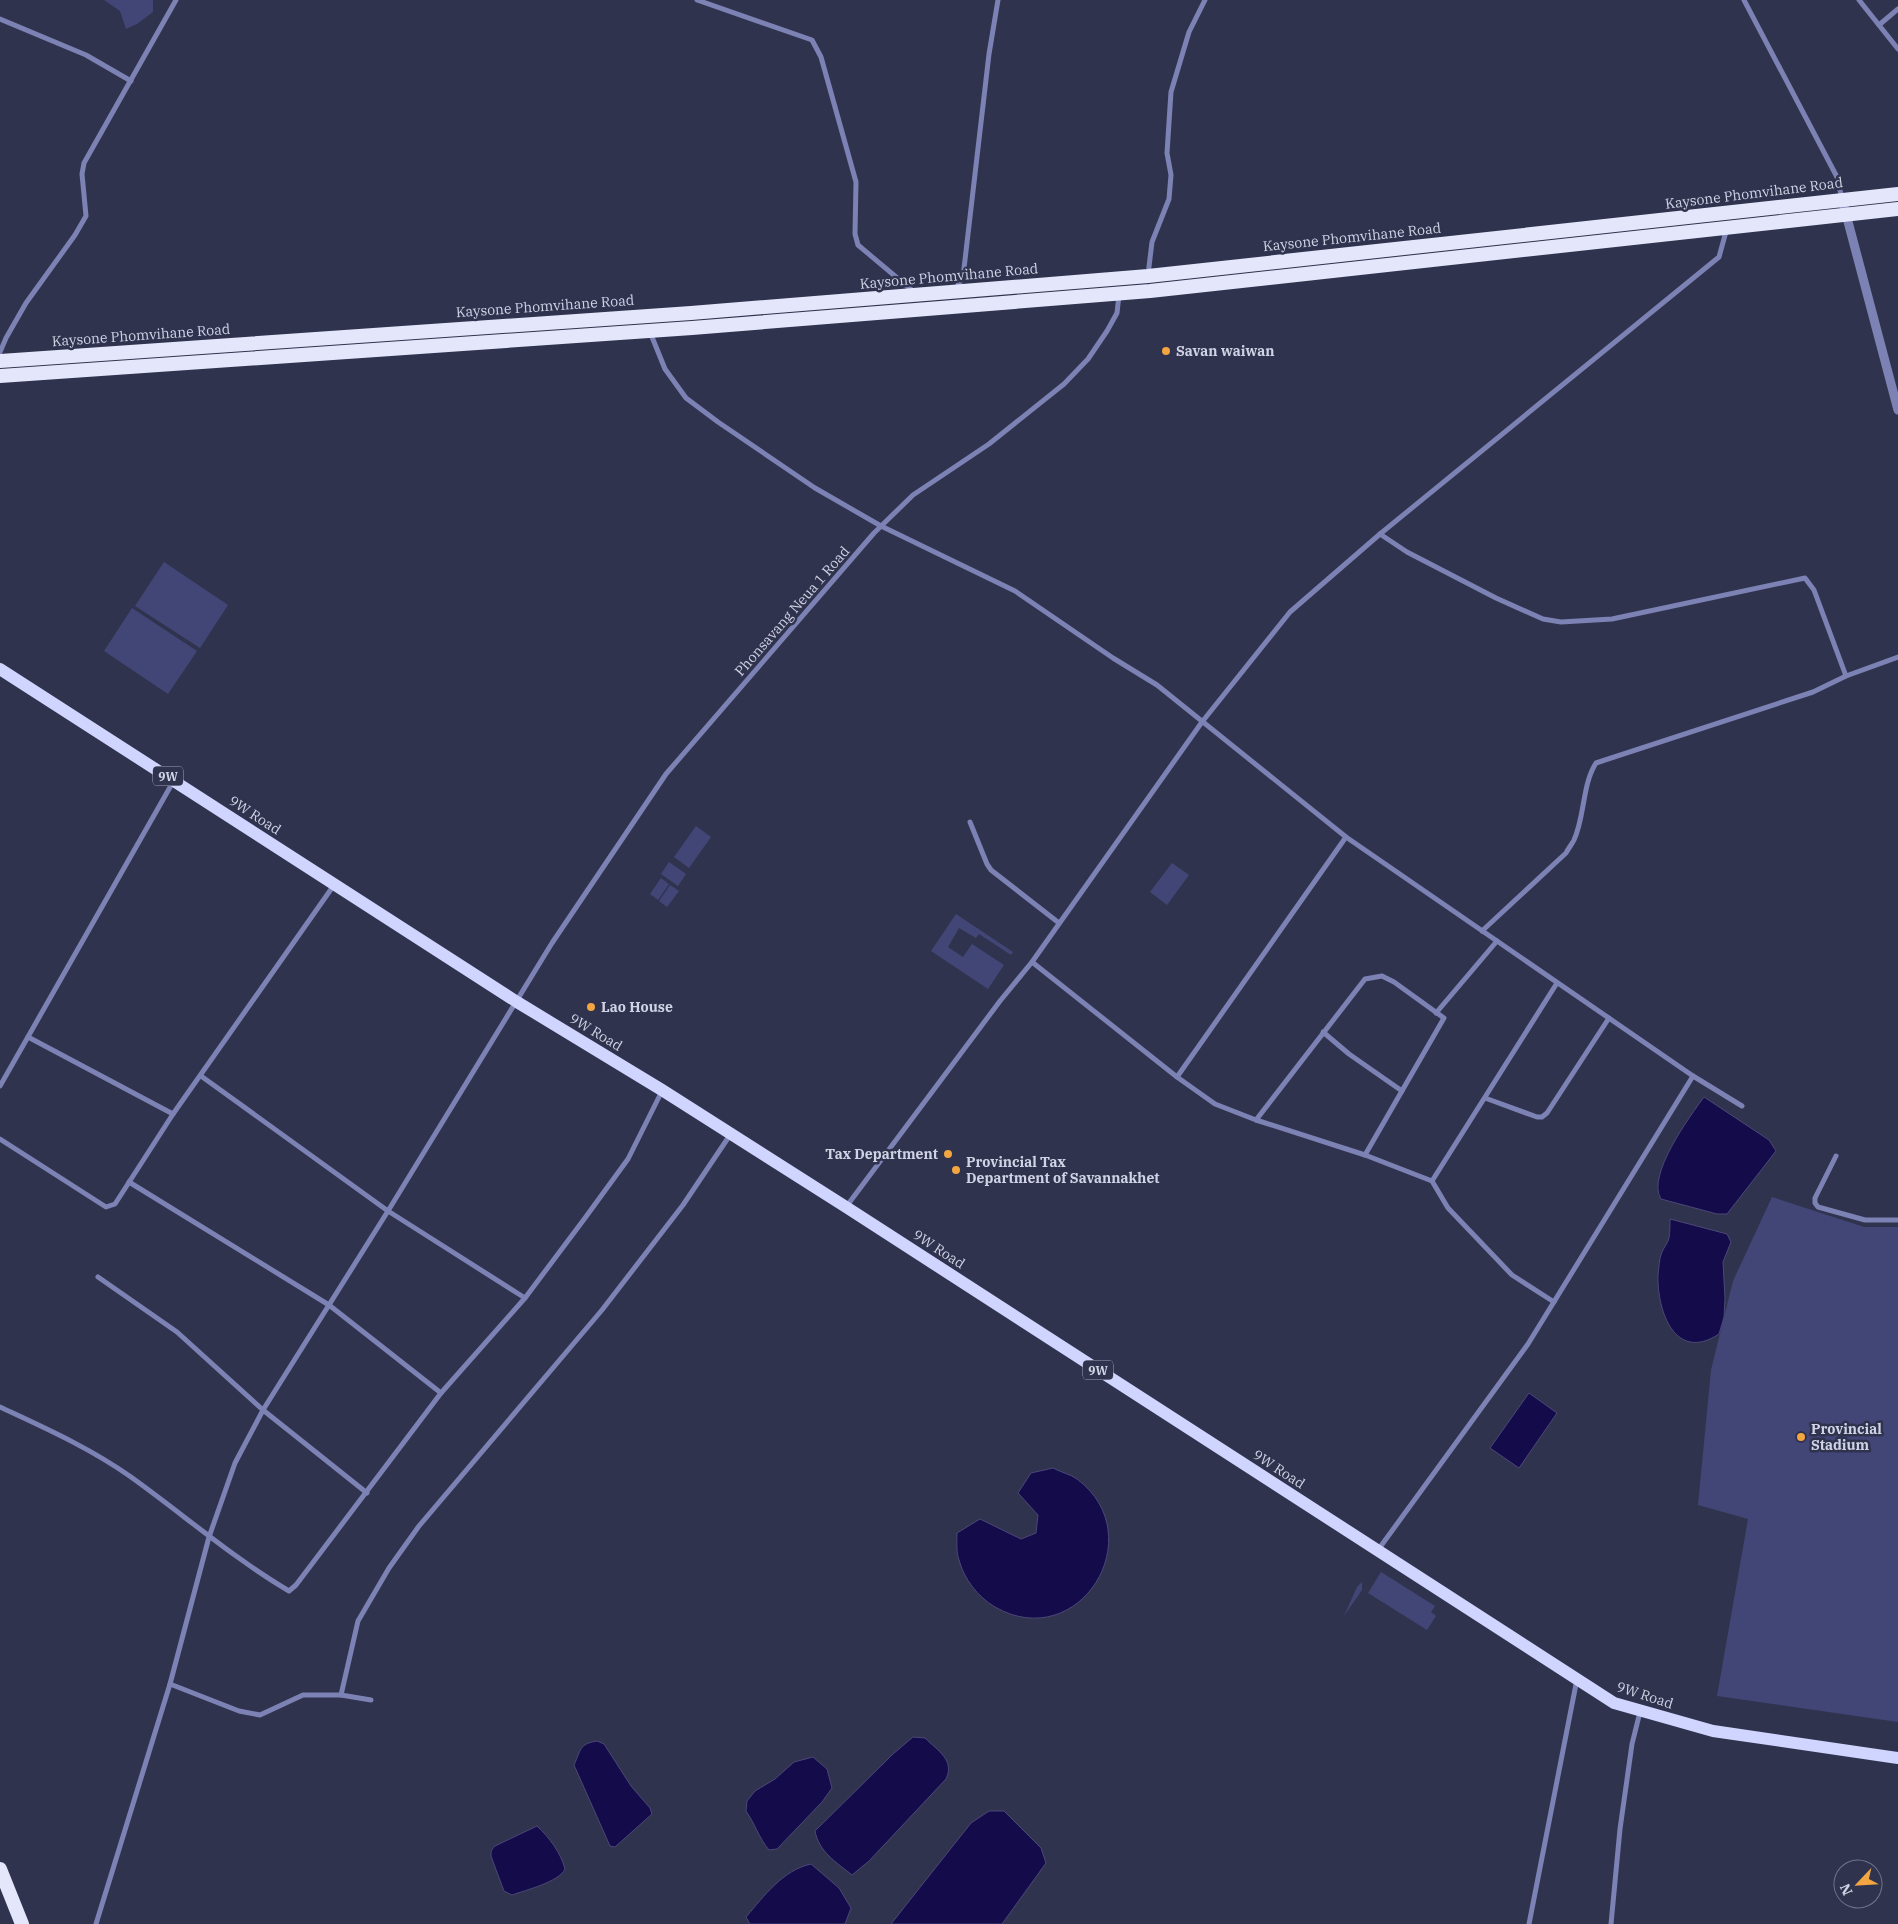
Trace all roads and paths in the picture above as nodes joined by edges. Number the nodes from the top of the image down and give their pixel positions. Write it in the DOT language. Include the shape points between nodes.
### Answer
graph roads {
  1 [pos="176,0"];
  2 [pos="698,0"];
  3 [pos="998,0"];
  4 [pos="1205,0"];
  5 [pos="1744,0"];
  6 [pos="1860,0"];
  7 [pos="1898,9"];
  8 [pos="0,19"];
  9 [pos="1880,25"];
  10 [pos="1898,49"];
  11 [pos="131,81"];
  12 [pos="1898,194"];
  13 [pos="1842,199"];
  14 [pos="1898,209"];
  15 [pos="1845,214"];
  16 [pos="1727,228"];
  17 [pos="1148,276"];
  18 [pos="1118,278"];
  19 [pos="953,293"];
  20 [pos="1119,293"];
  21 [pos="919,296"];
  22 [pos="650,331"];
  23 [pos="0,352"];
  24 [pos="0,361"];
  25 [pos="0,376"];
  26 [pos="1898,410"];
  27 [pos="881,526"];
  28 [pos="1380,534"];
  29 [pos="1898,657"];
  30 [pos="0,669"];
  31 [pos="1846,676"];
  32 [pos="1202,722"];
  33 [pos="174,779"];
  34 [pos="970,822"];
  35 [pos="1346,838"];
  36 [pos="334,885"];
  37 [pos="1059,923"];
  38 [pos="1482,931"];
  39 [pos="1497,941"];
  40 [pos="1032,962"];
  41 [pos="1557,983"];
  42 [pos="517,1002"];
  43 [pos="1436,1013"];
  44 [pos="1609,1018"];
  45 [pos="1323,1032"];
  46 [pos="28,1037"];
  47 [pos="201,1076"];
  48 [pos="1177,1076"];
  49 [pos="1694,1076"];
  50 [pos="0,1086"];
  51 [pos="662,1090"];
  52 [pos="1402,1091"];
  53 [pos="1485,1098"];
  54 [pos="1742,1106"];
  55 [pos="173,1114"];
  56 [pos="1256,1120"];
  57 [pos="731,1134"];
  58 [pos="0,1139"];
  59 [pos="1365,1155"];
  60 [pos="1836,1156"];
  61 [pos="1432,1181"];
  62 [pos="129,1182"];
  63 [pos="846,1207"];
  64 [pos="388,1211"];
  65 [pos="1898,1220"];
  66 [pos="98,1277"];
  67 [pos="525,1298"];
  68 [pos="1554,1302"];
  69 [pos="329,1305"];
  70 [pos="441,1393"];
  71 [pos="0,1407"];
  72 [pos="264,1410"];
  73 [pos="367,1493"];
  74 [pos="209,1537"];
  75 [pos="1378,1550"];
  76 [pos="1577,1679"];
  77 [pos="170,1684"];
  78 [pos="342,1695"];
  79 [pos="371,1700"];
  80 [pos="1641,1711"];
  81 [pos="1898,1758"];
  82 [pos="0,1869"];
  83 [pos="21,1922"];
  84 [pos="96,1924"];
  85 [pos="1529,1924"];
  86 [pos="1611,1924"];
  1 -- 11 [label="street"];
  2 -- 21 [label="street" via="812,40 821,57 856,182 855,234 858,245"];
  3 -- 19 [label="street" via="963,277"];
  4 -- 17 [label="street" via="1189,32 1171,92 1167,153 1171,175 1169,199 1152,242"];
  5 -- 13 [label="street" via="1837,177"];
  6 -- 9 [label="street"];
  7 -- 9 [label="street"];
  8 -- 11 [label="street" via="86,55"];
  9 -- 10 [label="street"];
  11 -- 23 [label="street" via="84,163 86,216 26,303"];
  12 -- 13 [label="highway, Kaysone Phomvihane Road"];
  13 -- 15 [label="street"];
  13 -- 17 [label="highway, Kaysone Phomvihane Road"];
  14 -- 15 [label="highway"];
  15 -- 16 [label="highway"];
  15 -- 26 [label="street"];
  16 -- 20 [label="highway"];
  16 -- 28 [label="street" via="1719,257"];
  17 -- 18 [label="highway, Kaysone Phomvihane Road"];
  18 -- 19 [label="highway, Kaysone Phomvihane Road"];
  18 -- 20 [label="street, Phonsavang Neua 1 Road"];
  19 -- 21 [label="highway, Kaysone Phomvihane Road"];
  20 -- 22 [label="highway"];
  20 -- 27 [label="street, Phonsavang Neua 1 Road" via="1117,313 1107,331 1088,359 1064,384 990,444 913,495"];
  21 -- 24 [label="highway, Kaysone Phomvihane Road"];
  22 -- 25 [label="highway"];
  22 -- 27 [label="street" via="665,368 686,398 815,488"];
  27 -- 32 [label="street" via="1015,591 1157,685"];
  27 -- 42 [label="street, Phonsavang Neua 1 Road" via="666,774 552,943"];
  28 -- 31 [label="street" via="1414,556 1496,598 1542,619 1560,622 1612,619 1805,578 1814,590"];
  28 -- 32 [label="street" via="1290,612"];
  29 -- 31 [label="street"];
  30 -- 33 [label="main road, 9W Road / 9W"];
  31 -- 38 [label="street" via="1813,692 1596,763 1591,771 1574,840 1566,853"];
  32 -- 35 [label="street"];
  32 -- 37 [label="street"];
  33 -- 36 [label="main road, 9W Road / 9W"];
  33 -- 46 [label="street"];
  34 -- 37 [label="street" via="991,870"];
  35 -- 38 [label="street"];
  35 -- 48 [label="street"];
  36 -- 42 [label="main road, 9W Road / 9W"];
  36 -- 47 [label="street"];
  37 -- 40 [label="street"];
  38 -- 39 [label="street"];
  39 -- 41 [label="street"];
  39 -- 43 [label="street"];
  40 -- 48 [label="street"];
  40 -- 63 [label="street"];
  41 -- 44 [label="street"];
  41 -- 53 [label="street"];
  42 -- 51 [label="main road, 9W Road / 9W"];
  42 -- 64 [label="street, Phonsavang Neua 1 Road"];
  43 -- 45 [label="street" via="1382,976 1365,979"];
  43 -- 52 [label="street" via="1444,1018"];
  44 -- 49 [label="street"];
  44 -- 53 [label="street" via="1542,1117"];
  45 -- 52 [label="street"];
  45 -- 56 [label="street"];
  46 -- 50 [label="street"];
  46 -- 55 [label="street"];
  47 -- 55 [label="street"];
  47 -- 64 [label="street"];
  48 -- 56 [label="street" via="1215,1104"];
  49 -- 54 [label="street"];
  49 -- 68 [label="street"];
  51 -- 57 [label="main road, 9W Road / 9W"];
  51 -- 67 [label="street" via="628,1159"];
  52 -- 59 [label="street"];
  53 -- 61 [label="street"];
  55 -- 62 [label="street"];
  56 -- 59 [label="street"];
  57 -- 63 [label="main road, 9W Road / 9W"];
  57 -- 78 [label="street" via="684,1205 602,1310 419,1526 389,1568 358,1622"];
  58 -- 62 [label="street" via="106,1207 115,1204"];
  59 -- 61 [label="street"];
  60 -- 65 [label="street" via="1815,1203 1865,1220"];
  61 -- 68 [label="street" via="1448,1208 1512,1275"];
  62 -- 69 [label="street"];
  63 -- 75 [label="main road, 9W Road / 9W"];
  64 -- 67 [label="street"];
  64 -- 69 [label="street, Phonsavang Neua 1 Road"];
  66 -- 72 [label="street" via="177,1332"];
  67 -- 70 [label="street"];
  68 -- 75 [label="street" via="1528,1344"];
  69 -- 70 [label="street"];
  69 -- 72 [label="street, Phonsavang Neua 1 Road"];
  70 -- 73 [label="street"];
  71 -- 74 [label="street" via="64,1436 130,1477"];
  72 -- 73 [label="street"];
  72 -- 74 [label="street, Phonsavang Neua 1 Road" via="234,1463"];
  73 -- 74 [label="street" via="289,1591"];
  74 -- 77 [label="street, Phonsavang Neua 1 Road"];
  75 -- 76 [label="main road, 9W Road / 9W"];
  76 -- 80 [label="main road, 9W Road / 9W" via="1614,1703"];
  76 -- 85 [label="street"];
  77 -- 78 [label="street" via="239,1712 260,1715 303,1695"];
  77 -- 84 [label="street, Phonsavang Neua 1 Road"];
  78 -- 79 [label="street"];
  80 -- 81 [label="main road, 9W Road / 9W" via="1714,1731"];
  80 -- 86 [label="street" via="1632,1744 1620,1829"];
  82 -- 83 [label="highway"];
}
